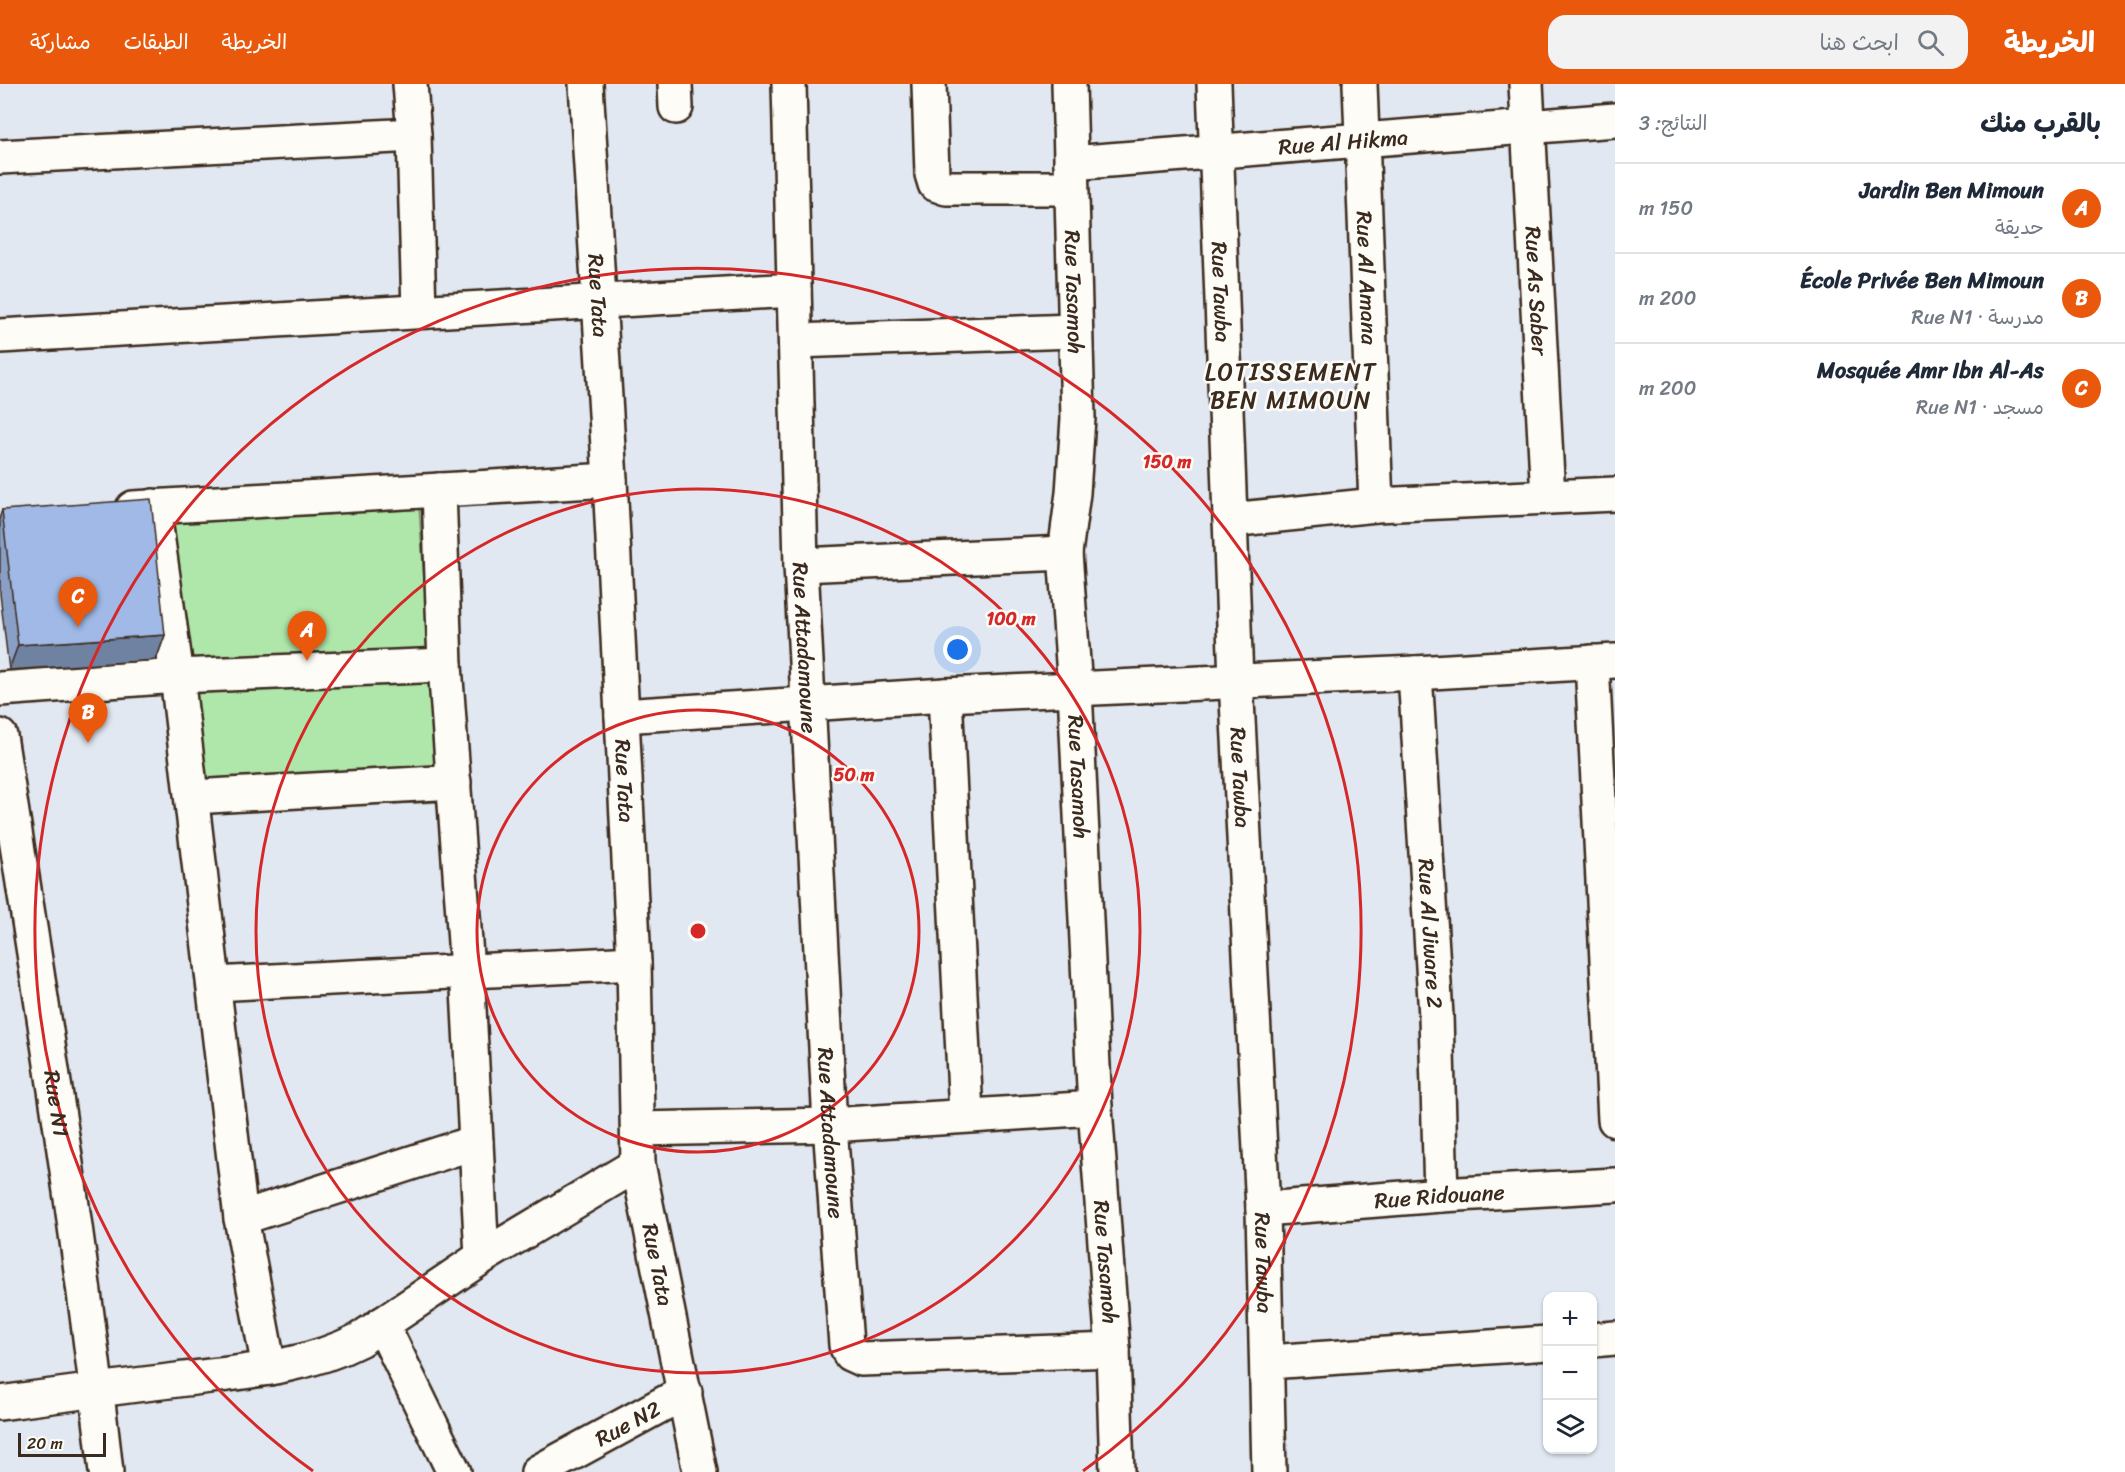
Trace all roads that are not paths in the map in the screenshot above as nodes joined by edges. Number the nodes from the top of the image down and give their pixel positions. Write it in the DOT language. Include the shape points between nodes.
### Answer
graph roads {
  1 [pos="410,84"];
  2 [pos="586,84"];
  3 [pos="789,84"];
  4 [pos="929,84"];
  5 [pos="1069,84"];
  6 [pos="1214,84"];
  7 [pos="1360,84"];
  8 [pos="1526,84"];
  9 [pos="1615,120"];
  10 [pos="1528,126"];
  11 [pos="414,135"];
  12 [pos="1362,139"];
  13 [pos="1216,153"];
  14 [pos="0,157"];
  15 [pos="1071,175"];
  16 [pos="794,290"];
  17 [pos="600,302"];
  18 [pos="419,311"];
  19 [pos="1074,331"];
  20 [pos="0,336"];
  21 [pos="796,341"];
  22 [pos="610,480"];
  23 [pos="439,490"];
  24 [pos="1615,494"];
  25 [pos="1548,497"];
  26 [pos="153,506"];
  27 [pos="1377,506"];
  28 [pos="106,509"];
  29 [pos="1230,520"];
  30 [pos="1065,552"];
  31 [pos="801,565"];
  32 [pos="1603,661"];
  33 [pos="445,665"];
  34 [pos="1415,673"];
  35 [pos="177,676"];
  36 [pos="1236,680"];
  37 [pos="0,689"];
  38 [pos="1075,689"];
  39 [pos="945,695"];
  40 [pos="808,705"];
  41 [pos="622,716"];
  42 [pos="0,736"];
  43 [pos="454,782"];
  44 [pos="192,797"];
  45 [pos="634,963"];
  46 [pos="468,970"];
  47 [pos="214,984"];
  48 [pos="1095,1107"];
  49 [pos="966,1114"];
  50 [pos="1615,1120"];
  51 [pos="830,1125"];
  52 [pos="638,1129"];
  53 [pos="476,1142"];
  54 [pos="638,1164"];
  55 [pos="1615,1185"];
  56 [pos="1441,1195"];
  57 [pos="1263,1209"];
  58 [pos="241,1218"];
  59 [pos="482,1257"];
  60 [pos="382,1324"];
  61 [pos="1615,1338"];
  62 [pos="1597,1340"];
  63 [pos="1543,1343"];
  64 [pos="1113,1350"];
  65 [pos="1268,1362"];
  66 [pos="269,1368"];
  67 [pos="97,1389"];
  68 [pos="685,1392"];
  69 [pos="0,1403"];
  70 [pos="106,1472"];
  71 [pos="454,1472"];
  72 [pos="538,1472"];
  73 [pos="700,1472"];
  74 [pos="1117,1472"];
  75 [pos="1269,1472"];
  1 -- 11 [label="street"];
  2 -- 17 [label="street, Rue Tata"];
  3 -- 16 [label="street, Rue Attadamoune"];
  4 -- 15 [label="street, Rue Al Hikma" via="935,184 946,188"];
  5 -- 15 [label="street, Rue Tasamoh"];
  6 -- 13 [label="street, Rue Tawba"];
  7 -- 12 [label="street, Rue Al Amana"];
  8 -- 10 [label="street, Rue As Saber"];
  9 -- 10 [label="street, Rue Al Hikma"];
  10 -- 12 [label="street, Rue Al Hikma"];
  10 -- 25 [label="street, Rue As Saber"];
  11 -- 14 [label="street"];
  11 -- 18 [label="street"];
  12 -- 13 [label="street, Rue Al Hikma"];
  12 -- 27 [label="street, Rue Al Amana"];
  13 -- 15 [label="street, Rue Al Hikma"];
  13 -- 29 [label="street, Rue Tawba"];
  15 -- 19 [label="street, Rue Tasamoh"];
  16 -- 17 [label="street"];
  16 -- 21 [label="street, Rue Attadamoune"];
  17 -- 18 [label="street"];
  17 -- 22 [label="street, Rue Tata"];
  18 -- 20 [label="street"];
  19 -- 21 [label="street"];
  19 -- 30 [label="street, Rue Tasamoh" via="1078,418 1074,493"];
  21 -- 31 [label="street, Rue Attadamoune"];
  22 -- 23 [label="street"];
  22 -- 41 [label="street, Rue Tata"];
  23 -- 26 [label="street"];
  23 -- 33 [label="street"];
  24 -- 25 [label="street"];
  25 -- 27 [label="street"];
  26 -- 28 [label="street"];
  26 -- 35 [label="street"];
  27 -- 29 [label="street"];
  29 -- 36 [label="street, Rue Tawba"];
  30 -- 31 [label="street"];
  30 -- 38 [label="street, Rue Tasamoh"];
  31 -- 40 [label="street, Rue Attadamoune"];
  32 -- 34 [label="street"];
  32 -- 50 [label="street"];
  33 -- 35 [label="street"];
  33 -- 43 [label="street"];
  34 -- 36 [label="street"];
  34 -- 56 [label="street, Rue Al Jiware 2" via="1436,1016"];
  35 -- 37 [label="street"];
  35 -- 44 [label="street"];
  36 -- 38 [label="street"];
  36 -- 57 [label="street, Rue Tawba"];
  38 -- 39 [label="street"];
  38 -- 48 [label="street, Rue Tasamoh"];
  39 -- 40 [label="street"];
  39 -- 49 [label="street"];
  40 -- 41 [label="street"];
  40 -- 51 [label="street, Rue Attadamoune"];
  41 -- 45 [label="street, Rue Tata"];
  42 -- 67 [label="street, Rue N1"];
  43 -- 44 [label="street"];
  43 -- 46 [label="street"];
  44 -- 47 [label="street"];
  45 -- 46 [label="street"];
  45 -- 52 [label="street, Rue Tata"];
  46 -- 47 [label="street"];
  46 -- 53 [label="street"];
  47 -- 58 [label="street"];
  48 -- 49 [label="street"];
  48 -- 64 [label="street, Rue Tasamoh"];
  49 -- 51 [label="street"];
  51 -- 52 [label="street"];
  51 -- 64 [label="street, Rue Attadamoune" via="846,1345 850,1354 861,1359"];
  52 -- 54 [label="street, Rue Tata"];
  53 -- 58 [label="street"];
  53 -- 59 [label="street"];
  54 -- 59 [label="street"];
  54 -- 68 [label="street, Rue Tata"];
  55 -- 56 [label="street, Rue Ridouane"];
  56 -- 57 [label="street, Rue Ridouane"];
  57 -- 65 [label="street, Rue Tawba"];
  58 -- 66 [label="street"];
  59 -- 60 [label="street"];
  60 -- 66 [label="street" via="340,1350"];
  60 -- 71 [label="street"];
  61 -- 62 [label="street"];
  63 -- 65 [label="street"];
  64 -- 74 [label="street, Rue Tasamoh"];
  65 -- 75 [label="street, Rue Tawba"];
  66 -- 67 [label="street"];
  67 -- 69 [label="street"];
  67 -- 70 [label="street, Rue N1"];
  68 -- 72 [label="street, Rue N2"];
  68 -- 73 [label="street, Rue Tata"];
}
